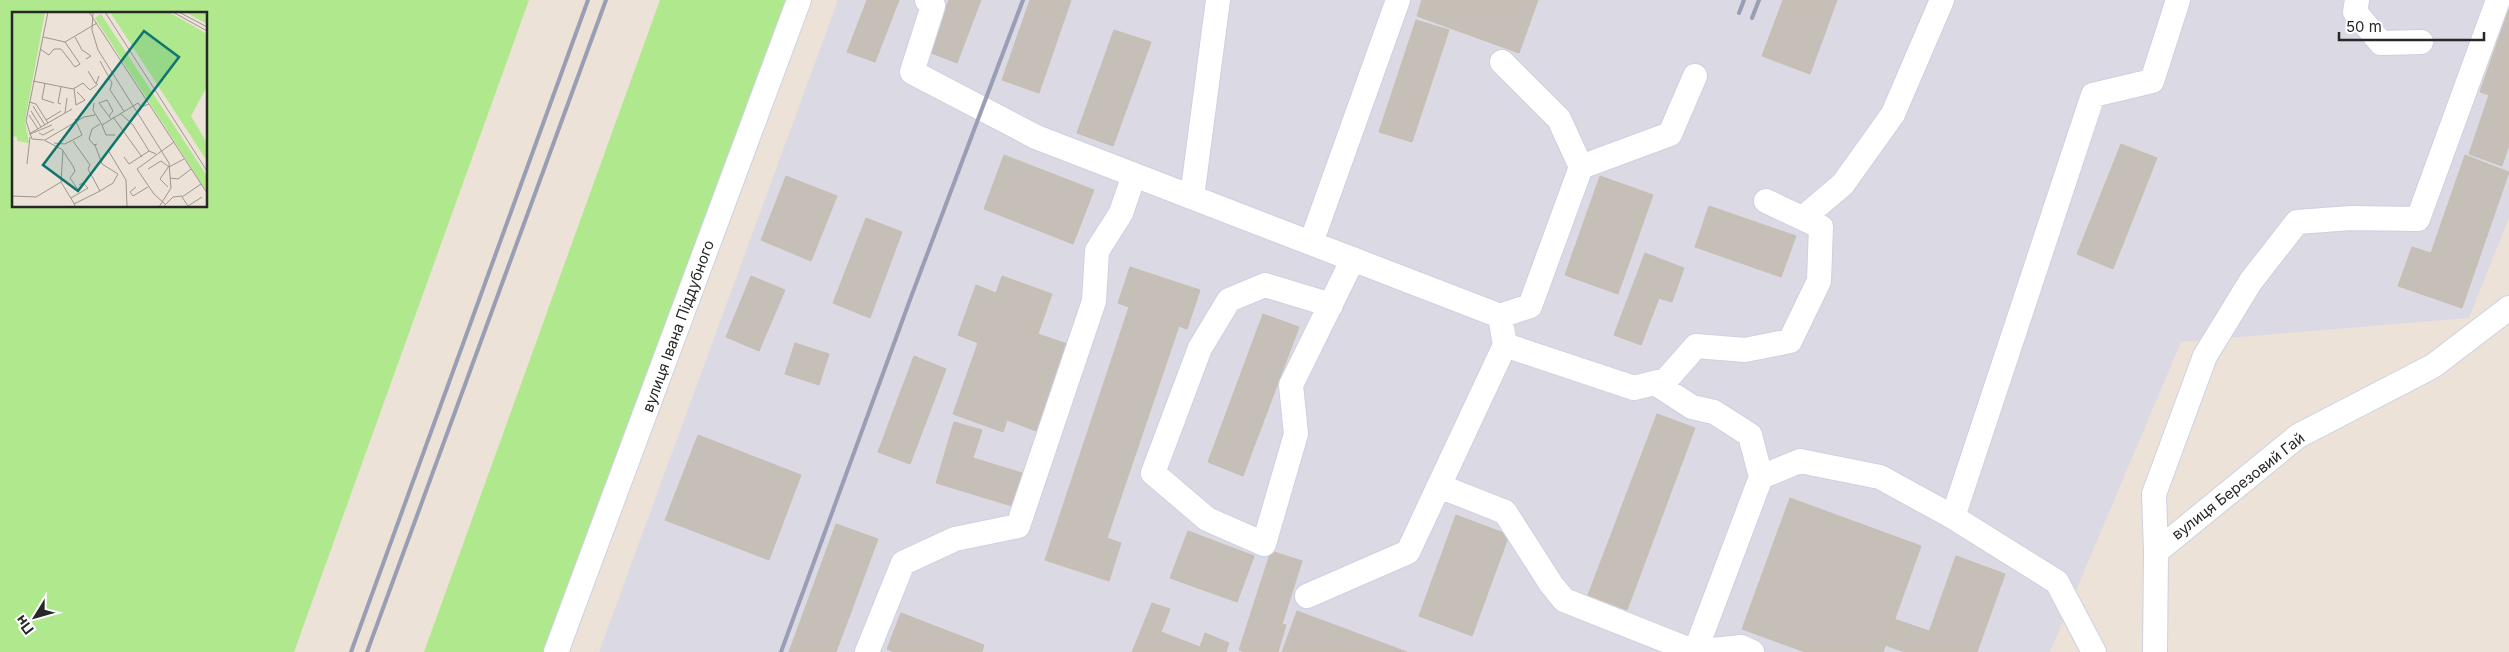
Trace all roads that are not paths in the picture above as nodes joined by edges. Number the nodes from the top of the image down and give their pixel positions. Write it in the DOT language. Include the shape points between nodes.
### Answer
graph roads {
  1 [pos="799,0"];
  2 [pos="927,0"];
  3 [pos="1218,0"];
  4 [pos="1398,0"];
  5 [pos="1942,0"];
  6 [pos="2178,0"];
  7 [pos="2356,0"];
  8 [pos="2498,0"];
  9 [pos="2421,42"];
  10 [pos="1502,62"];
  11 [pos="1695,76"];
  12 [pos="1581,167"];
  13 [pos="1134,175"];
  14 [pos="1192,197"];
  15 [pos="1766,201"];
  16 [pos="1804,218"];
  17 [pos="1311,243"];
  18 [pos="1353,259"];
  19 [pos="1330,304"];
  20 [pos="2509,308"];
  21 [pos="1500,316"];
  22 [pos="1505,345"];
  23 [pos="1655,382"];
  24 [pos="1761,477"];
  25 [pos="1439,486"];
  26 [pos="1953,517"];
  27 [pos="2156,552"];
  28 [pos="1307,596"];
  29 [pos="556,652"];
  30 [pos="867,652"];
  31 [pos="1695,652"];
  32 [pos="1752,652"];
  33 [pos="2094,652"];
  34 [pos="2155,652"];
  1 -- 29 [label="street, вулиця Івана Піддубного"];
  2 -- 13 [label="street" via="933,6 912,72 1036,137"];
  3 -- 14 [label="street"];
  4 -- 17 [label="street"];
  5 -- 16 [label="street" via="1892,114 1843,184"];
  6 -- 26 [label="street" via="2152,81 2093,95"];
  7 -- 9 [label="street" via="2355,12 2381,43"];
  8 -- 27 [label="street" via="2418,219 2351,218 2297,222 2251,281 2205,356 2178,424 2154,494"];
  10 -- 12 [label="street" via="1559,119"];
  11 -- 12 [label="street" via="1670,134"];
  12 -- 21 [label="street" via="1530,306"];
  13 -- 14 [label="street"];
  13 -- 30 [label="street" via="1121,213 1097,250 1094,301 1018,526 955,539 903,563"];
  14 -- 17 [label="street"];
  15 -- 16 [label="street"];
  16 -- 23 [label="street" via="1821,227 1819,281 1790,341 1745,350 1696,346 1666,380"];
  17 -- 18 [label="street"];
  18 -- 19 [label="street"];
  18 -- 21 [label="street"];
  19 -- 19 [label="street" via="1291,385 1296,434 1264,544 1207,519 1153,473 1200,348 1230,300 1265,285"];
  20 -- 27 [label="street, вулиця Березовий Гай" via="2433,366 2298,436"];
  21 -- 22 [label="street"];
  22 -- 23 [label="street" via="1634,388"];
  22 -- 25 [label="street"];
  23 -- 24 [label="street" via="1692,407 1714,412 1750,435"];
  24 -- 26 [label="street" via="1800,461 1880,477"];
  24 -- 31 [label="street"];
  25 -- 28 [label="street" via="1408,552"];
  25 -- 31 [label="street" via="1505,512 1564,600"];
  26 -- 33 [label="street" via="2057,582"];
  27 -- 34 [label="street"];
  31 -- 32 [label="street" via="1741,647"];
}
